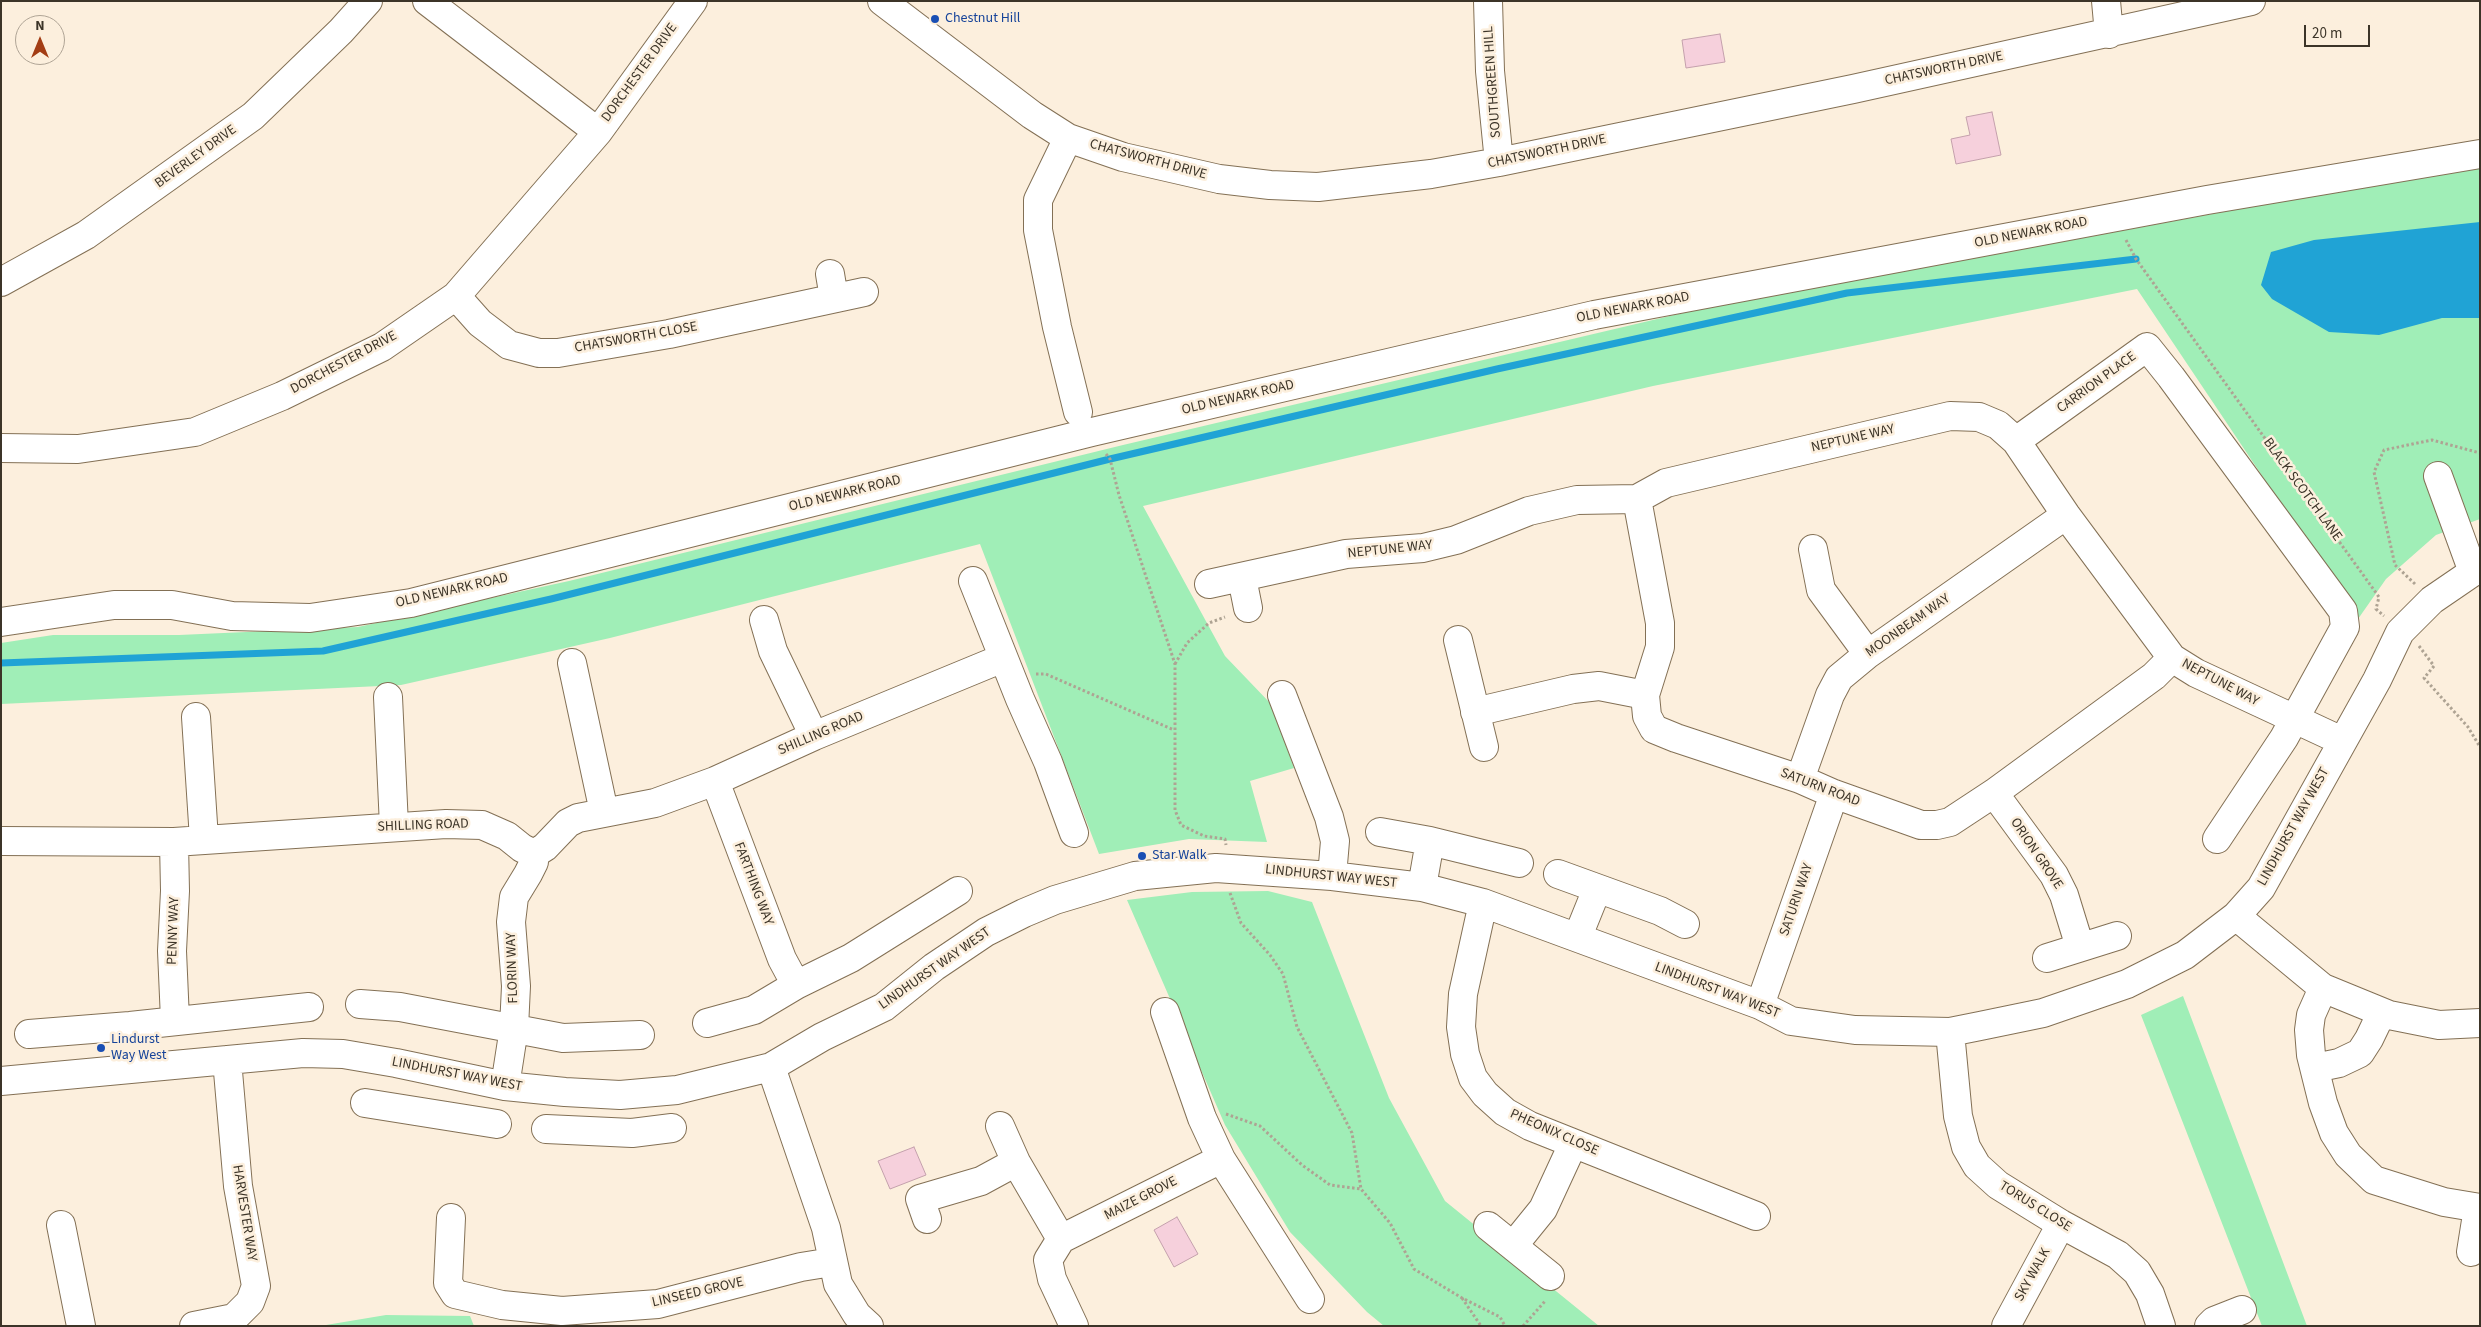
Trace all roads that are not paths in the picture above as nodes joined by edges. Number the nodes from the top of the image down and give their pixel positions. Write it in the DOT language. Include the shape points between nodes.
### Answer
graph roads {
  1 [pos="368,1"];
  2 [pos="427,1"];
  3 [pos="693,1"];
  4 [pos="882,1"];
  5 [pos="1488,1"];
  6 [pos="2106,1"];
  7 [pos="2251,1"];
  8 [pos="2109,34"];
  9 [pos="598,132"];
  10 [pos="1068,138"];
  11 [pos="2480,154"];
  12 [pos="1499,162"];
  13 [pos="1,282"];
  14 [pos="864,292"];
  15 [pos="456,296"];
  16 [pos="1078,412"];
  17 [pos="2016,441"];
  18 [pos="1,448"];
  19 [pos="2438,476"];
  20 [pos="1637,499"];
  21 [pos="2066,515"];
  22 [pos="1813,549"];
  23 [pos="2476,571"];
  24 [pos="1242,578"];
  25 [pos="973,581"];
  26 [pos="1209,584"];
  27 [pos="1248,608"];
  28 [pos="764,620"];
  29 [pos="1,622"];
  30 [pos="1458,640"];
  31 [pos="1868,654"];
  32 [pos="2172,658"];
  33 [pos="572,663"];
  34 [pos="1012,679"];
  35 [pos="1282,694"];
  36 [pos="1645,695"];
  37 [pos="388,697"];
  38 [pos="1475,712"];
  39 [pos="196,717"];
  40 [pos="2292,720"];
  41 [pos="814,736"];
  42 [pos="2342,741"];
  43 [pos="1484,747"];
  44 [pos="1800,779"];
  45 [pos="715,781"];
  46 [pos="1994,793"];
  47 [pos="1834,794"];
  48 [pos="604,812"];
  49 [pos="394,826"];
  50 [pos="1380,832"];
  51 [pos="1074,833"];
  52 [pos="204,839"];
  53 [pos="2217,839"];
  54 [pos="1,841"];
  55 [pos="1430,841"];
  56 [pos="174,842"];
  57 [pos="534,854"];
  58 [pos="1518,863"];
  59 [pos="1558,874"];
  60 [pos="1332,876"];
  61 [pos="1422,887"];
  62 [pos="1597,889"];
  63 [pos="958,891"];
  64 [pos="1483,903"];
  65 [pos="2236,916"];
  66 [pos="1685,924"];
  67 [pos="1578,936"];
  68 [pos="2117,936"];
  69 [pos="2080,947"];
  70 [pos="2047,958"];
  71 [pos="796,985"];
  72 [pos="2323,988"];
  73 [pos="360,1004"];
  74 [pos="1760,1005"];
  75 [pos="309,1006"];
  76 [pos="1165,1012"];
  77 [pos="2382,1012"];
  78 [pos="175,1020"];
  79 [pos="707,1023"];
  80 [pos="2480,1023"];
  81 [pos="514,1028"];
  82 [pos="1950,1032"];
  83 [pos="29,1034"];
  84 [pos="640,1035"];
  85 [pos="227,1060"];
  86 [pos="771,1066"];
  87 [pos="2314,1068"];
  88 [pos="442,1072"];
  89 [pos="1,1081"];
  90 [pos="505,1086"];
  91 [pos="564,1092"];
  92 [pos="365,1103"];
  93 [pos="434,1114"];
  94 [pos="497,1124"];
  95 [pos="1000,1126"];
  96 [pos="672,1128"];
  97 [pos="1573,1144"];
  98 [pos="1221,1159"];
  99 [pos="1016,1162"];
  100 [pos="2479,1208"];
  101 [pos="1756,1216"];
  102 [pos="451,1218"];
  103 [pos="927,1219"];
  104 [pos="2061,1224"];
  105 [pos="61,1225"];
  106 [pos="1488,1226"];
  107 [pos="1061,1239"];
  108 [pos="1513,1246"];
  109 [pos="2471,1252"];
  110 [pos="832,1262"];
  111 [pos="1549,1287"];
  112 [pos="1310,1299"];
  113 [pos="2242,1310"];
  114 [pos="659,1315"];
  115 [pos="501,1316"];
  116 [pos="81,1326"];
  117 [pos="194,1326"];
  118 [pos="869,1326"];
  119 [pos="1074,1326"];
  120 [pos="2006,1326"];
  121 [pos="2161,1326"];
  122 [pos="2209,1326"];
  1 -- 13 [label="street, BEVERLEY DRIVE" via="341,32 253,116 86,235"];
  2 -- 9 [label="street"];
  3 -- 9 [label="street, DORCHESTER DRIVE"];
  4 -- 10 [label="street, CHATSWORTH DRIVE" via="1032,115"];
  5 -- 12 [label="street, SOUTHGREEN HILL" via="1490,71"];
  6 -- 8 [label="street"];
  7 -- 8 [label="street, CHATSWORTH DRIVE"];
  8 -- 12 [label="street, CHATSWORTH DRIVE"];
  9 -- 15 [label="street, DORCHESTER DRIVE"];
  10 -- 12 [label="street, CHATSWORTH DRIVE" via="1122,157 1199,175 1270,185 1327,186"];
  10 -- 16 [label="street" via="1038,200 1038,230"];
  11 -- 29 [label="street, OLD NEWARK ROAD" via="2114,217 1594,315 1092,432 411,603 310,618 232,616 172,605 114,605"];
  14 -- 15 [label="street, CHATSWORTH CLOSE" via="832,286 669,334 558,353 539,353 509,345 480,323"];
  15 -- 18 [label="street, DORCHESTER DRIVE" via="382,347 282,396 195,432 78,449"];
  17 -- 20 [label="street, NEPTUNE WAY" via="1998,425 1979,417 1950,416 1666,483"];
  17 -- 21 [label="street, NEPTUNE WAY"];
  17 -- 40 [label="street, CARRION PLACE" via="2147,348 2343,611 2345,626"];
  19 -- 23 [label="street"];
  20 -- 24 [label="street, NEPTUNE WAY" via="1577,500 1529,511 1456,540 1424,548 1346,554"];
  20 -- 36 [label="street, SATURN ROAD" via="1660,623 1660,647"];
  21 -- 31 [label="street, MOONBEAM WAY"];
  21 -- 32 [label="street, NEPTUNE WAY"];
  22 -- 31 [label="street" via="1821,590"];
  23 -- 42 [label="street, LINDHURST WAY WEST" via="2432,600 2400,632"];
  24 -- 26 [label="street, NEPTUNE WAY"];
  24 -- 27 [label="street"];
  25 -- 34 [label="street"];
  28 -- 41 [label="street" via="773,651"];
  30 -- 38 [label="street"];
  31 -- 44 [label="street, MOONBEAM WAY" via="1839,678"];
  32 -- 40 [label="street, NEPTUNE WAY"];
  32 -- 46 [label="street, SATURN ROAD" via="2154,676"];
  33 -- 48 [label="street"];
  34 -- 41 [label="street, SHILLING ROAD"];
  34 -- 51 [label="street"];
  35 -- 60 [label="street" via="1329,817 1335,841"];
  36 -- 38 [label="street" via="1599,686"];
  36 -- 44 [label="street, SATURN ROAD" via="1647,716 1654,729"];
  37 -- 49 [label="street"];
  38 -- 43 [label="street"];
  39 -- 52 [label="street"];
  40 -- 42 [label="street, NEPTUNE WAY"];
  40 -- 53 [label="street" via="2284,738"];
  41 -- 45 [label="street, SHILLING ROAD"];
  42 -- 65 [label="street, LINDHURST WAY WEST" via="2261,888"];
  44 -- 47 [label="street, SATURN ROAD"];
  45 -- 48 [label="street, SHILLING ROAD" via="655,803"];
  45 -- 71 [label="street, FARTHING WAY" via="782,959"];
  46 -- 47 [label="street, SATURN ROAD" via="1950,822 1937,826 1920,825"];
  46 -- 69 [label="street, ORION GROVE" via="2054,875 2064,895"];
  47 -- 74 [label="street, SATURN WAY"];
  48 -- 57 [label="street, SHILLING ROAD" via="568,823"];
  49 -- 52 [label="street, SHILLING ROAD"];
  49 -- 57 [label="street, SHILLING ROAD" via="482,825 507,836"];
  50 -- 55 [label="street"];
  52 -- 56 [label="street, SHILLING ROAD"];
  54 -- 56 [label="street, SHILLING ROAD"];
  55 -- 58 [label="street"];
  55 -- 61 [label="street"];
  56 -- 78 [label="street, PENNY WAY" via="172,951"];
  57 -- 81 [label="street, FLORIN WAY" via="531,868 514,897 511,922 516,986"];
  59 -- 62 [label="street"];
  60 -- 61 [label="street, LINDHURST WAY WEST"];
  60 -- 86 [label="street, LINDHURST WAY WEST" via="1216,868 1135,876 1055,900 986,932 934,967 884,1007"];
  61 -- 64 [label="street, LINDHURST WAY WEST"];
  62 -- 66 [label="street" via="1660,911"];
  62 -- 67 [label="street"];
  63 -- 71 [label="street" via="851,958"];
  64 -- 67 [label="street, LINDHURST WAY WEST"];
  64 -- 97 [label="street, PHEONIX CLOSE" via="1463,994 1461,1027 1473,1078 1505,1112"];
  65 -- 72 [label="street"];
  65 -- 82 [label="street, LINDHURST WAY WEST" via="2185,955 2127,984 2043,1013"];
  67 -- 74 [label="street, LINDHURST WAY WEST"];
  68 -- 69 [label="street"];
  69 -- 70 [label="street"];
  71 -- 79 [label="street" via="754,1010"];
  72 -- 77 [label="street"];
  72 -- 87 [label="street" via="2311,1015 2309,1030"];
  73 -- 81 [label="street" via="400,1007"];
  74 -- 82 [label="street, LINDHURST WAY WEST" via="1791,1021 1845,1029"];
  75 -- 78 [label="street"];
  76 -- 98 [label="street" via="1202,1118"];
  77 -- 80 [label="street" via="2439,1025"];
  77 -- 87 [label="street" via="2360,1053 2339,1063"];
  78 -- 83 [label="street"];
  81 -- 84 [label="street" via="564,1038"];
  81 -- 90 [label="street, FLORIN WAY"];
  82 -- 104 [label="street, TORUS CLOSE" via="1958,1116 1966,1147 1977,1166 1998,1185"];
  85 -- 88 [label="street, LINDHURST WAY WEST" via="303,1053 342,1054"];
  85 -- 89 [label="street, LINDHURST WAY WEST"];
  85 -- 117 [label="street, HARVESTER WAY" via="238,1186 256,1286 250,1302 234,1318"];
  86 -- 91 [label="street, LINDHURST WAY WEST" via="677,1090 620,1095"];
  86 -- 110 [label="street" via="826,1228"];
  87 -- 100 [label="street" via="2334,1133 2348,1155 2374,1180 2435,1200"];
  88 -- 90 [label="street, LINDHURST WAY WEST"];
  88 -- 93 [label="street"];
  90 -- 91 [label="street, LINDHURST WAY WEST"];
  91 -- 96 [label="street" via="555,1130 632,1133"];
  92 -- 93 [label="street"];
  93 -- 94 [label="street"];
  95 -- 99 [label="street"];
  97 -- 101 [label="street, PHEONIX CLOSE"];
  97 -- 108 [label="street" via="1542,1209"];
  98 -- 107 [label="street, MAIZE GROVE"];
  98 -- 112 [label="street"];
  99 -- 103 [label="street" via="981,1181 920,1199"];
  99 -- 107 [label="street"];
  100 -- 109 [label="street"];
  102 -- 115 [label="street, LINSEED GROVE" via="448,1283 455,1294 465,1295"];
  104 -- 120 [label="street, SKY WALK"];
  104 -- 121 [label="street, TORUS CLOSE" via="2118,1255 2138,1272"];
  105 -- 116 [label="street"];
  106 -- 108 [label="street"];
  107 -- 119 [label="street" via="1048,1260 1052,1279"];
  108 -- 111 [label="street"];
  110 -- 114 [label="street, LINSEED GROVE" via="801,1267"];
  110 -- 118 [label="street" via="838,1284 857,1315"];
  113 -- 122 [label="street"];
  114 -- 115 [label="street, LINSEED GROVE" via="562,1311"];
}
